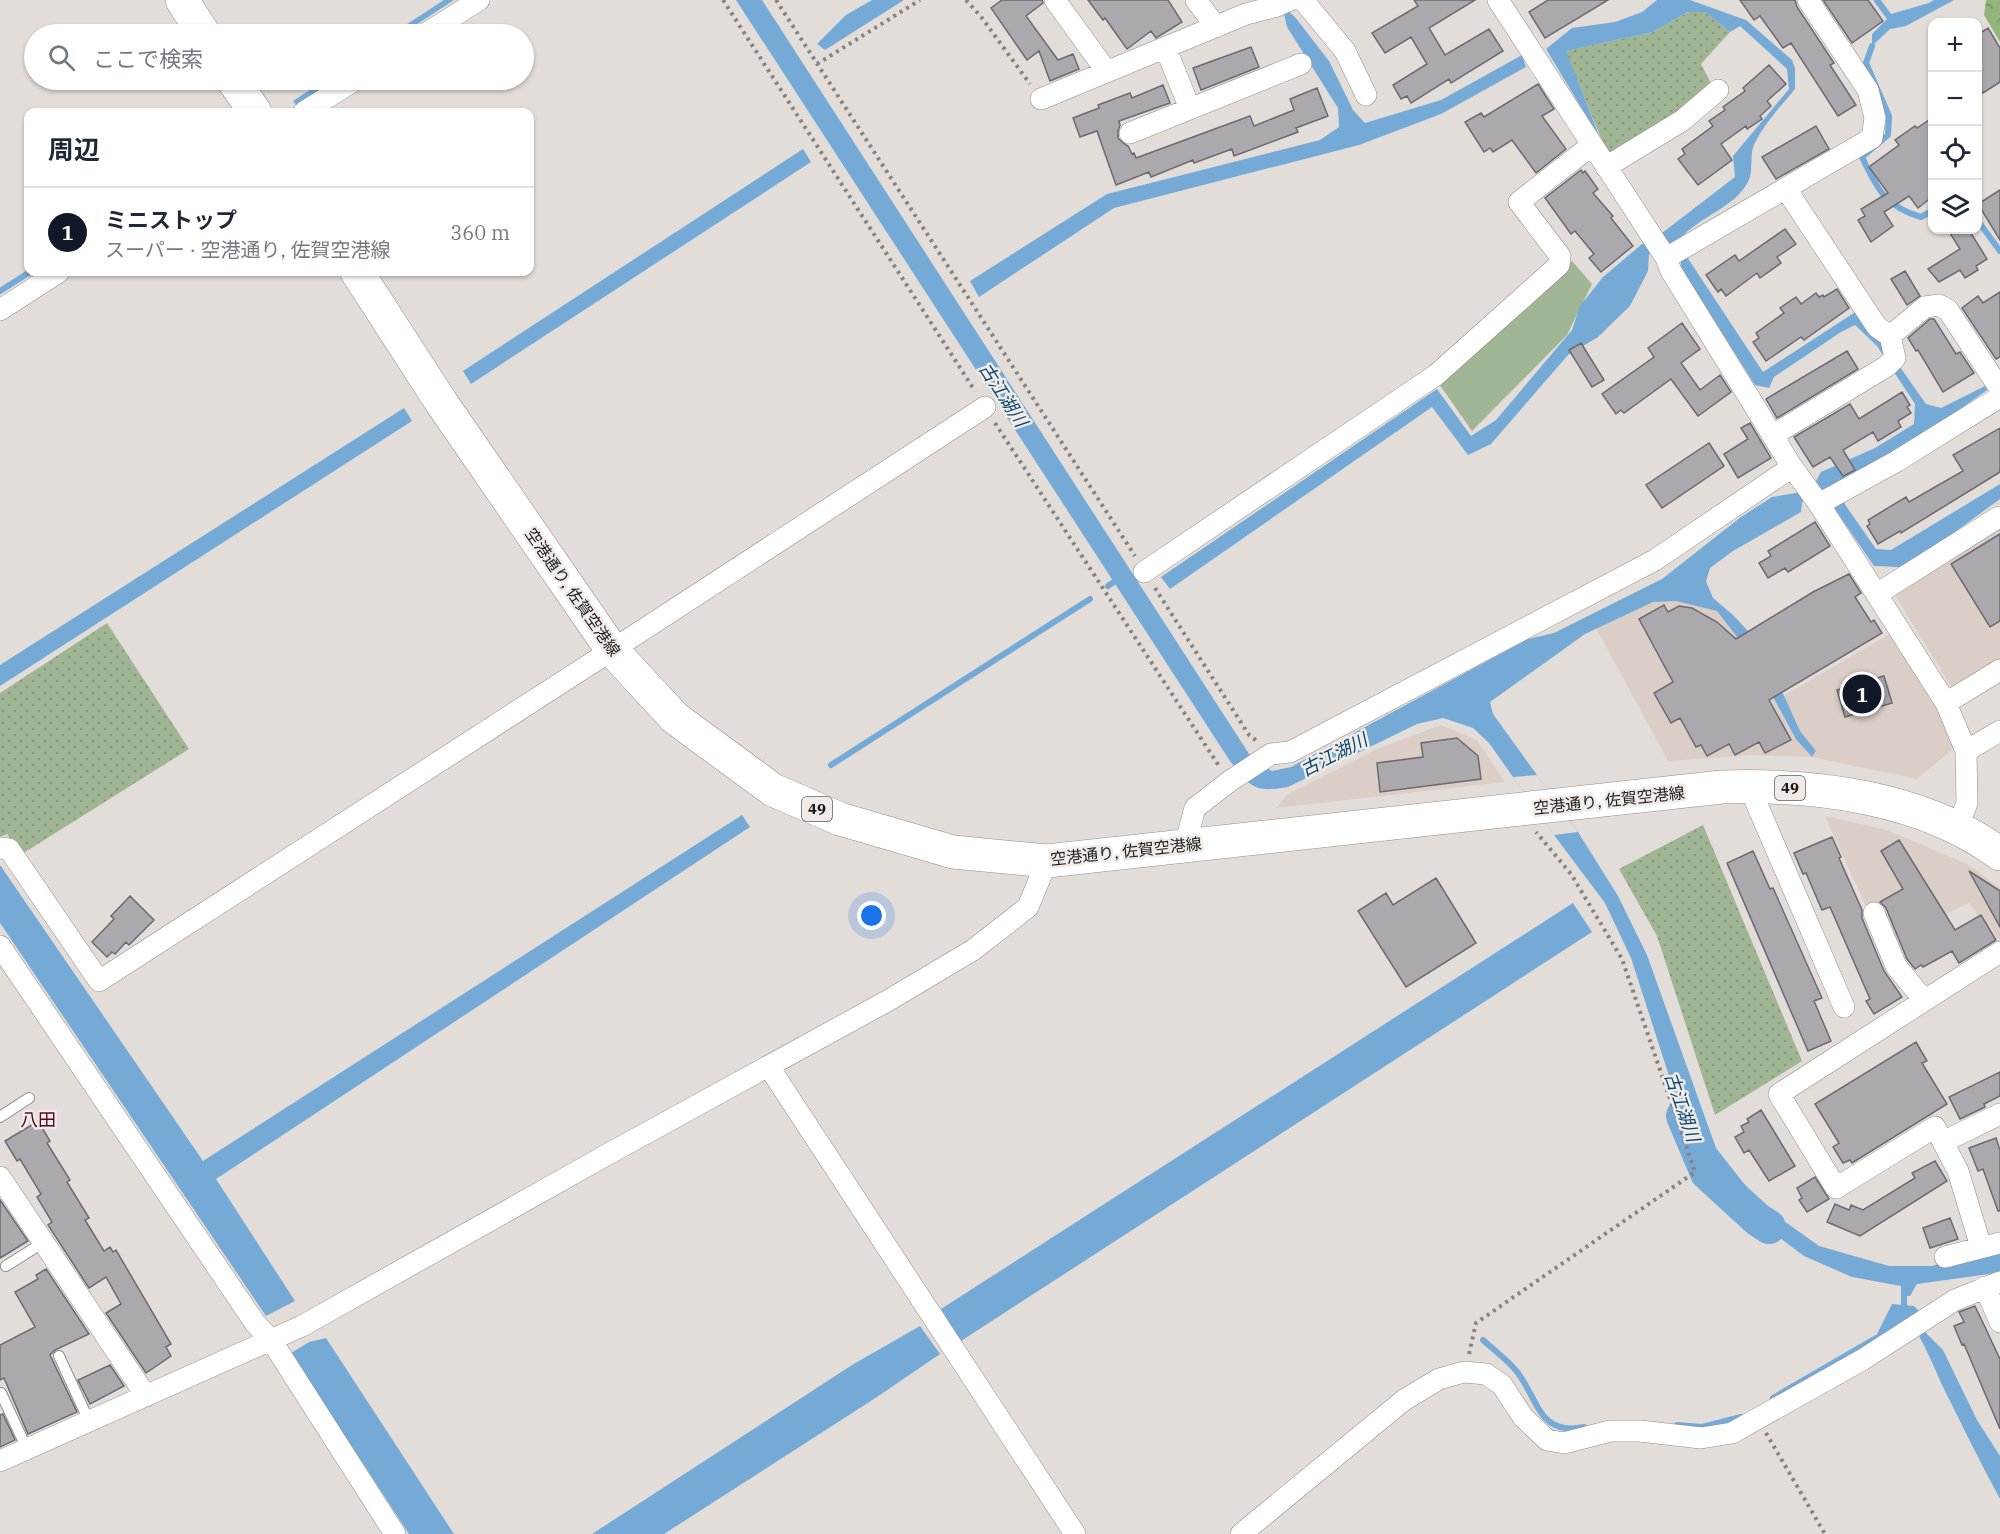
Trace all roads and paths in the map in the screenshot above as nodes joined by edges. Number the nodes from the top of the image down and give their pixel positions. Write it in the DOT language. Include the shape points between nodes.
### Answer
graph roads {
  1 [pos="182,0"];
  2 [pos="479,0"];
  3 [pos="776,0"];
  4 [pos="920,0"];
  5 [pos="966,0"];
  6 [pos="1055,0"];
  7 [pos="1196,0"];
  8 [pos="1303,0"];
  9 [pos="1498,0"];
  10 [pos="1808,0"];
  11 [pos="1286,2"];
  12 [pos="198,24"];
  13 [pos="441,24"];
  14 [pos="1216,27"];
  15 [pos="1166,49"];
  16 [pos="817,64"];
  17 [pos="1301,64"];
  18 [pos="1107,72"];
  19 [pos="240,90"];
  20 [pos="339,90"];
  21 [pos="1718,90"];
  22 [pos="1366,95"];
  23 [pos="1041,99"];
  24 [pos="252,108"];
  25 [pos="310,108"];
  26 [pos="1190,109"];
  27 [pos="1130,134"];
  28 [pos="1592,145"];
  29 [pos="1606,167"];
  30 [pos="1786,189"];
  31 [pos="1668,248"];
  32 [pos="53,276"];
  33 [pos="360,276"];
  34 [pos="0,310"];
  35 [pos="1890,336"];
  36 [pos="1998,388"];
  37 [pos="985,407"];
  38 [pos="1773,435"];
  39 [pos="1817,490"];
  40 [pos="1999,518"];
  41 [pos="1144,572"];
  42 [pos="1877,594"];
  43 [pos="612,650"];
  44 [pos="2000,670"];
  45 [pos="1946,703"];
  46 [pos="2000,731"];
  47 [pos="1966,751"];
  48 [pos="1271,754"];
  49 [pos="1749,786"];
  50 [pos="1526,809"];
  51 [pos="1957,828"];
  52 [pos="1185,845"];
  53 [pos="0,848"];
  54 [pos="2000,854"];
  55 [pos="1047,861"];
  56 [pos="1874,913"];
  57 [pos="0,946"];
  58 [pos="2000,952"];
  59 [pos="1924,1000"];
  60 [pos="1844,1007"];
  61 [pos="769,1067"];
  62 [pos="29,1098"];
  63 [pos="2000,1114"];
  64 [pos="0,1117"];
  65 [pos="1943,1142"];
  66 [pos="0,1177"];
  67 [pos="44,1242"];
  68 [pos="1990,1245"];
  69 [pos="1945,1257"];
  70 [pos="6,1266"];
  71 [pos="1992,1285"];
  72 [pos="2000,1323"];
  73 [pos="272,1340"];
  74 [pos="59,1356"];
  75 [pos="1464,1372"];
  76 [pos="1,1393"];
  77 [pos="146,1396"];
  78 [pos="1758,1420"];
  79 [pos="89,1421"];
  80 [pos="27,1449"];
  81 [pos="0,1461"];
  82 [pos="395,1534"];
  83 [pos="1075,1534"];
  84 [pos="1241,1534"];
  85 [pos="1825,1534"];
  1 -- 12 [label="main road"];
  2 -- 13 [label="street"];
  3 -- 16 [label="path"];
  4 -- 16 [label="path"];
  5 -- 23 [label="path"];
  6 -- 18 [label="street"];
  7 -- 14 [label="street"];
  8 -- 22 [label="street" via="1345,51"];
  9 -- 28 [label="street"];
  10 -- 30 [label="street" via="1868,90 1874,128 1867,142"];
  11 -- 14 [label="street"];
  14 -- 15 [label="street"];
  15 -- 18 [label="street"];
  15 -- 26 [label="street"];
  16 -- 41 [label="path"];
  17 -- 26 [label="street"];
  18 -- 23 [label="street"];
  19 -- 24 [label="main road"];
  20 -- 25 [label="street"];
  21 -- 29 [label="street" via="1683,120"];
  26 -- 27 [label="street"];
  28 -- 29 [label="street"];
  28 -- 41 [label="street" via="1519,202 1560,256 1559,265 1436,375"];
  29 -- 31 [label="street"];
  30 -- 31 [label="street"];
  30 -- 35 [label="street" via="1877,327"];
  31 -- 38 [label="street" via="1671,271"];
  32 -- 34 [label="street"];
  33 -- 43 [label="main road, 空港通り, 佐賀空港線 / 49" via="441,402"];
  35 -- 36 [label="street" via="1925,307 1939,305 1955,319"];
  35 -- 38 [label="street" via="1891,362"];
  36 -- 39 [label="street" via="1897,462"];
  37 -- 43 [label="street"];
  38 -- 39 [label="street"];
  39 -- 42 [label="street"];
  39 -- 48 [label="street" via="1656,560 1290,752"];
  40 -- 42 [label="street"];
  41 -- 48 [label="path" via="1249,735"];
  42 -- 45 [label="street"];
  43 -- 53 [label="street" via="99,981 9,849"];
  43 -- 55 [label="main road, 空港通り, 佐賀空港線 / 49" via="675,718 774,790 840,819 953,852"];
  44 -- 45 [label="street"];
  45 -- 47 [label="street"];
  46 -- 47 [label="street"];
  47 -- 51 [label="street" via="1967,803"];
  48 -- 52 [label="street" via="1196,808"];
  49 -- 50 [label="main road, 空港通り, 佐賀空港線 / 49"];
  49 -- 51 [label="main road, 空港通り, 佐賀空港線 / 49" via="1851,795 1904,807"];
  49 -- 60 [label="street"];
  50 -- 52 [label="main road, 空港通り, 佐賀空港線 / 49"];
  50 -- 75 [label="path" via="1533,828 1571,874 1622,959 1695,1172 1476,1323"];
  51 -- 54 [label="main road, 空港通り, 佐賀空港線 / 49"];
  52 -- 55 [label="main road, 空港通り, 佐賀空港線 / 49"];
  55 -- 61 [label="street" via="1028,908 973,950"];
  56 -- 59 [label="street" via="1896,966"];
  57 -- 73 [label="street" via="255,1323"];
  58 -- 59 [label="street"];
  59 -- 65 [label="street" via="1779,1094 1836,1188 1935,1127"];
  61 -- 73 [label="street"];
  61 -- 83 [label="street"];
  62 -- 64 [label="lane"];
  63 -- 65 [label="street"];
  65 -- 68 [label="street"];
  66 -- 67 [label="street"];
  67 -- 70 [label="lane"];
  67 -- 77 [label="street"];
  68 -- 69 [label="street"];
  71 -- 72 [label="street"];
  71 -- 78 [label="street" via="1955,1300"];
  73 -- 77 [label="street"];
  73 -- 82 [label="street"];
  74 -- 79 [label="lane"];
  75 -- 78 [label="street" via="1486,1374 1502,1385 1523,1417 1547,1440 1564,1443 1610,1431 1701,1438 1732,1432"];
  75 -- 84 [label="street" via="1439,1379 1404,1400"];
  76 -- 80 [label="lane"];
  77 -- 79 [label="street"];
  78 -- 85 [label="path"];
  79 -- 80 [label="street"];
  80 -- 81 [label="street"];
}
